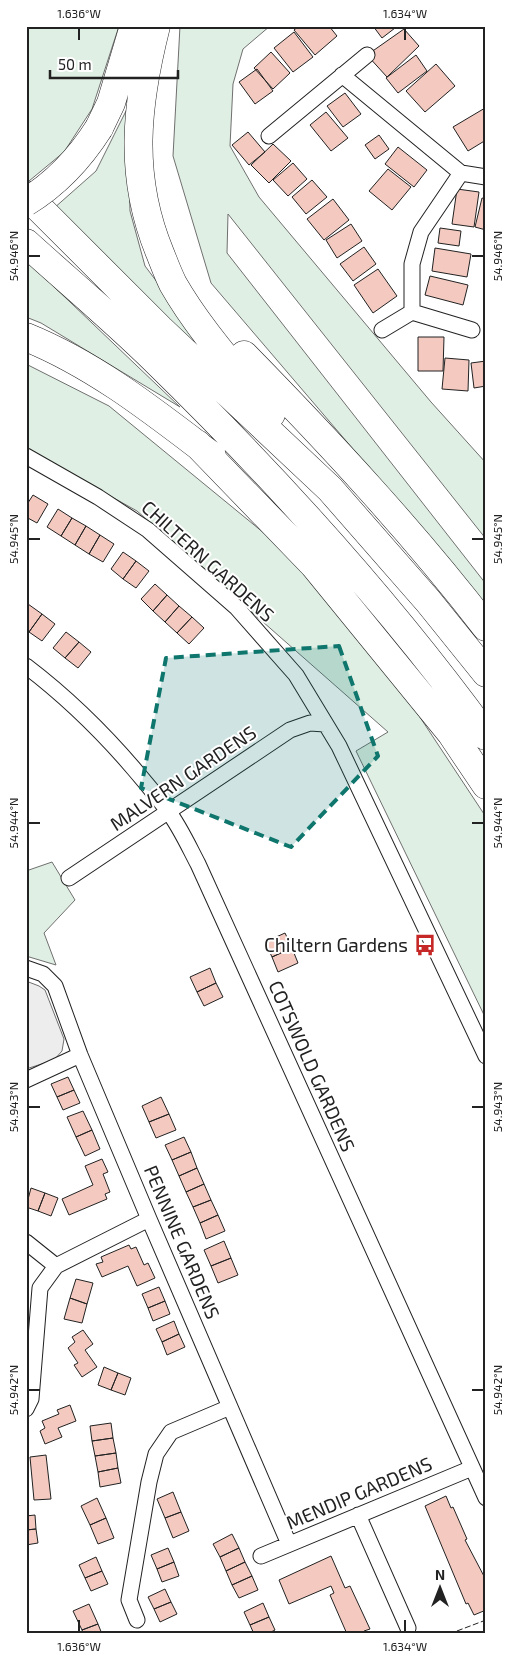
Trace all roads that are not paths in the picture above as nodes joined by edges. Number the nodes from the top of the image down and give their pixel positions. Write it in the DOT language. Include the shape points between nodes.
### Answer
graph roads {
  1 [pos="134,26"];
  2 [pos="156,26"];
  3 [pos="367,55"];
  4 [pos="342,75"];
  5 [pos="269,136"];
  6 [pos="461,173"];
  7 [pos="486,177"];
  8 [pos="26,195"];
  9 [pos="26,202"];
  10 [pos="26,243"];
  11 [pos="173,283"];
  12 [pos="412,312"];
  13 [pos="382,330"];
  14 [pos="472,330"];
  15 [pos="26,337"];
  16 [pos="197,444"];
  17 [pos="26,456"];
  18 [pos="330,489"];
  19 [pos="334,548"];
  20 [pos="486,627"];
  21 [pos="26,666"];
  22 [pos="486,673"];
  23 [pos="325,724"];
  24 [pos="486,736"];
  25 [pos="486,785"];
  26 [pos="169,812"];
  27 [pos="69,878"];
  28 [pos="26,968"];
  29 [pos="80,1054"];
  30 [pos="486,1056"];
  31 [pos="26,1080"];
  32 [pos="149,1219"];
  33 [pos="26,1242"];
  34 [pos="56,1266"];
  35 [pos="230,1407"];
  36 [pos="26,1409"];
  37 [pos="472,1468"];
  38 [pos="486,1498"];
  39 [pos="358,1516"];
  40 [pos="290,1544"];
  41 [pos="261,1556"];
  42 [pos="137,1620"];
  43 [pos="408,1628"];
  1 -- 9 [label="highway, bridge" via="111,103 99,128 68,170"];
  2 -- 11 [label="highway" via="148,58 137,156 141,194 150,228"];
  3 -- 4 [label="street"];
  4 -- 5 [label="street"];
  4 -- 6 [label="street"];
  6 -- 7 [label="street"];
  6 -- 12 [label="street" via="421,232 412,264"];
  8 -- 18 [label="highway" via="160,329"];
  10 -- 19 [label="highway" via="152,357"];
  11 -- 18 [label="highway" via="201,326"];
  11 -- 20 [label="highway" via="377,497 452,582"];
  12 -- 13 [label="street"];
  12 -- 14 [label="street"];
  15 -- 16 [label="highway" via="108,381"];
  16 -- 19 [label="highway"];
  16 -- 25 [label="highway" via="314,566 451,733"];
  17 -- 23 [label="street, CHILTERN GARDENS" via="124,512 236,608 296,675"];
  18 -- 22 [label="highway"];
  19 -- 24 [label="highway" via="400,624"];
  21 -- 26 [label="street, COTSWOLD GARDENS" via="90,720"];
  23 -- 26 [label="street, MALVERN GARDENS" via="310,723 290,730"];
  23 -- 30 [label="street, CHILTERN GARDENS" via="339,746"];
  26 -- 27 [label="street, MALVERN GARDENS"];
  26 -- 37 [label="street, COTSWOLD GARDENS" via="198,864"];
  28 -- 29 [label="street, PENNINE GARDENS" via="43,974 54,986"];
  29 -- 31 [label="street"];
  29 -- 32 [label="street, PENNINE GARDENS"];
  32 -- 34 [label="street"];
  32 -- 35 [label="street, PENNINE GARDENS"];
  33 -- 34 [label="street"];
  34 -- 36 [label="street" via="40,1288 31,1399"];
  35 -- 40 [label="street, PENNINE GARDENS"];
  35 -- 42 [label="street" via="171,1432 156,1454 129,1600"];
  37 -- 38 [label="street, COTSWOLD GARDENS"];
  37 -- 39 [label="street, MENDIP GARDENS"];
  39 -- 40 [label="street, MENDIP GARDENS"];
  39 -- 43 [label="street"];
  40 -- 41 [label="street, MENDIP GARDENS"];
}
